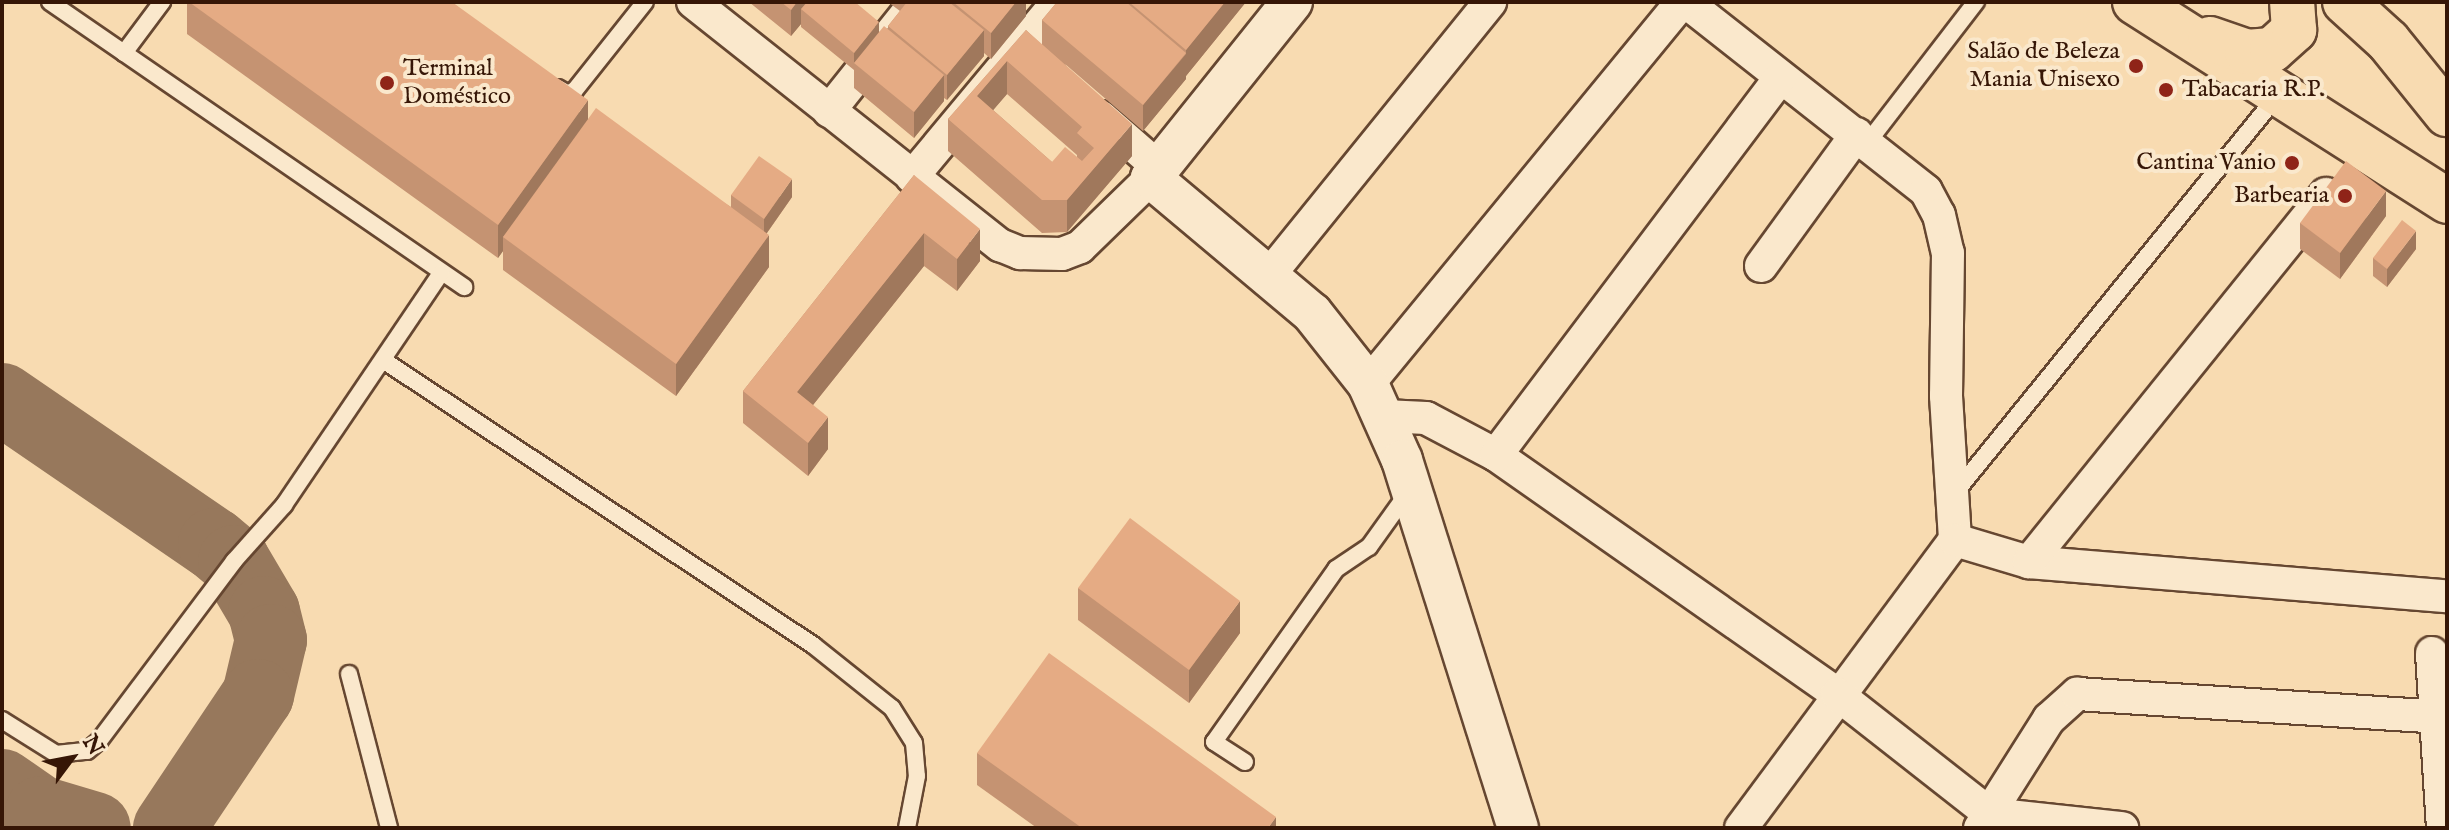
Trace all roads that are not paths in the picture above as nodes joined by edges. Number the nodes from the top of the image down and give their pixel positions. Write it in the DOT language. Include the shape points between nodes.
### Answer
graph roads {
  1 [pos="50,2"];
  2 [pos="162,2"];
  3 [pos="916,2"];
  4 [pos="1058,2"];
  5 [pos="1292,2"];
  6 [pos="1490,2"];
  7 [pos="1684,2"];
  8 [pos="1976,2"];
  9 [pos="2136,2"];
  10 [pos="2292,2"];
  11 [pos="2345,2"];
  12 [pos="636,5"];
  13 [pos="714,8"];
  14 [pos="124,53"];
  15 [pos="539,75"];
  16 [pos="1781,77"];
  17 [pos="2278,95"];
  18 [pos="1078,97"];
  19 [pos="829,111"];
  20 [pos="2447,114"];
  21 [pos="1863,138"];
  22 [pos="2363,148"];
  23 [pos="1155,173"];
  24 [pos="912,177"];
  25 [pos="2447,201"];
  26 [pos="1761,266"];
  27 [pos="441,273"];
  28 [pos="1270,274"];
  29 [pos="464,287"];
  30 [pos="383,360"];
  31 [pos="1376,400"];
  32 [pos="1496,455"];
  33 [pos="1411,488"];
  34 [pos="1950,498"];
  35 [pos="1955,540"];
  36 [pos="2029,562"];
  37 [pos="2447,596"];
  38 [pos="2432,653"];
  39 [pos="349,674"];
  40 [pos="1837,694"];
  41 [pos="2441,716"];
  42 [pos="2,720"];
  43 [pos="1245,762"];
  44 [pos="1985,821"];
  45 [pos="389,828"];
  46 [pos="907,828"];
  47 [pos="1518,828"];
  48 [pos="1741,828"];
  49 [pos="2122,828"];
  50 [pos="2443,828"];
  1 -- 14 [label="lane"];
  2 -- 14 [label="lane"];
  3 -- 19 [label="street"];
  4 -- 24 [label="street" via="1032,56"];
  5 -- 23 [label="street"];
  6 -- 28 [label="street"];
  7 -- 16 [label="street"];
  7 -- 31 [label="street"];
  8 -- 21 [label="lane"];
  9 -- 10 [label="main road" via="2219,43 2262,53 2282,45 2294,30 2298,21"];
  9 -- 17 [label="main road"];
  11 -- 20 [label="main road" via="2388,41"];
  12 -- 15 [label="lane" via="572,93"];
  13 -- 19 [label="street"];
  14 -- 27 [label="lane"];
  16 -- 21 [label="street"];
  16 -- 32 [label="street"];
  17 -- 22 [label="main road"];
  17 -- 34 [label="lane"];
  18 -- 23 [label="street"];
  19 -- 24 [label="street"];
  21 -- 26 [label="street"];
  21 -- 34 [label="street" via="1926,191 1939,215 1948,253"];
  22 -- 25 [label="main road"];
  22 -- 36 [label="street"];
  23 -- 24 [label="street" via="1080,247 1039,255 1000,245"];
  23 -- 28 [label="street"];
  27 -- 29 [label="lane"];
  27 -- 30 [label="lane"];
  28 -- 31 [label="street" via="1312,313"];
  30 -- 42 [label="lane" via="284,505 234,561 99,741 87,751 56,754"];
  30 -- 46 [label="lane" via="813,645 892,708 914,743 917,776"];
  31 -- 32 [label="street" via="1426,418"];
  31 -- 33 [label="street"];
  32 -- 40 [label="street"];
  33 -- 43 [label="lane" via="1369,547 1336,569 1214,742"];
  33 -- 47 [label="street"];
  34 -- 35 [label="street"];
  35 -- 36 [label="street"];
  35 -- 40 [label="street"];
  36 -- 37 [label="street"];
  38 -- 41 [label="street"];
  39 -- 45 [label="lane"];
  40 -- 44 [label="street"];
  40 -- 48 [label="street"];
  41 -- 44 [label="street" via="2077,694 2049,719"];
  41 -- 50 [label="street"];
  44 -- 49 [label="street"];
}
